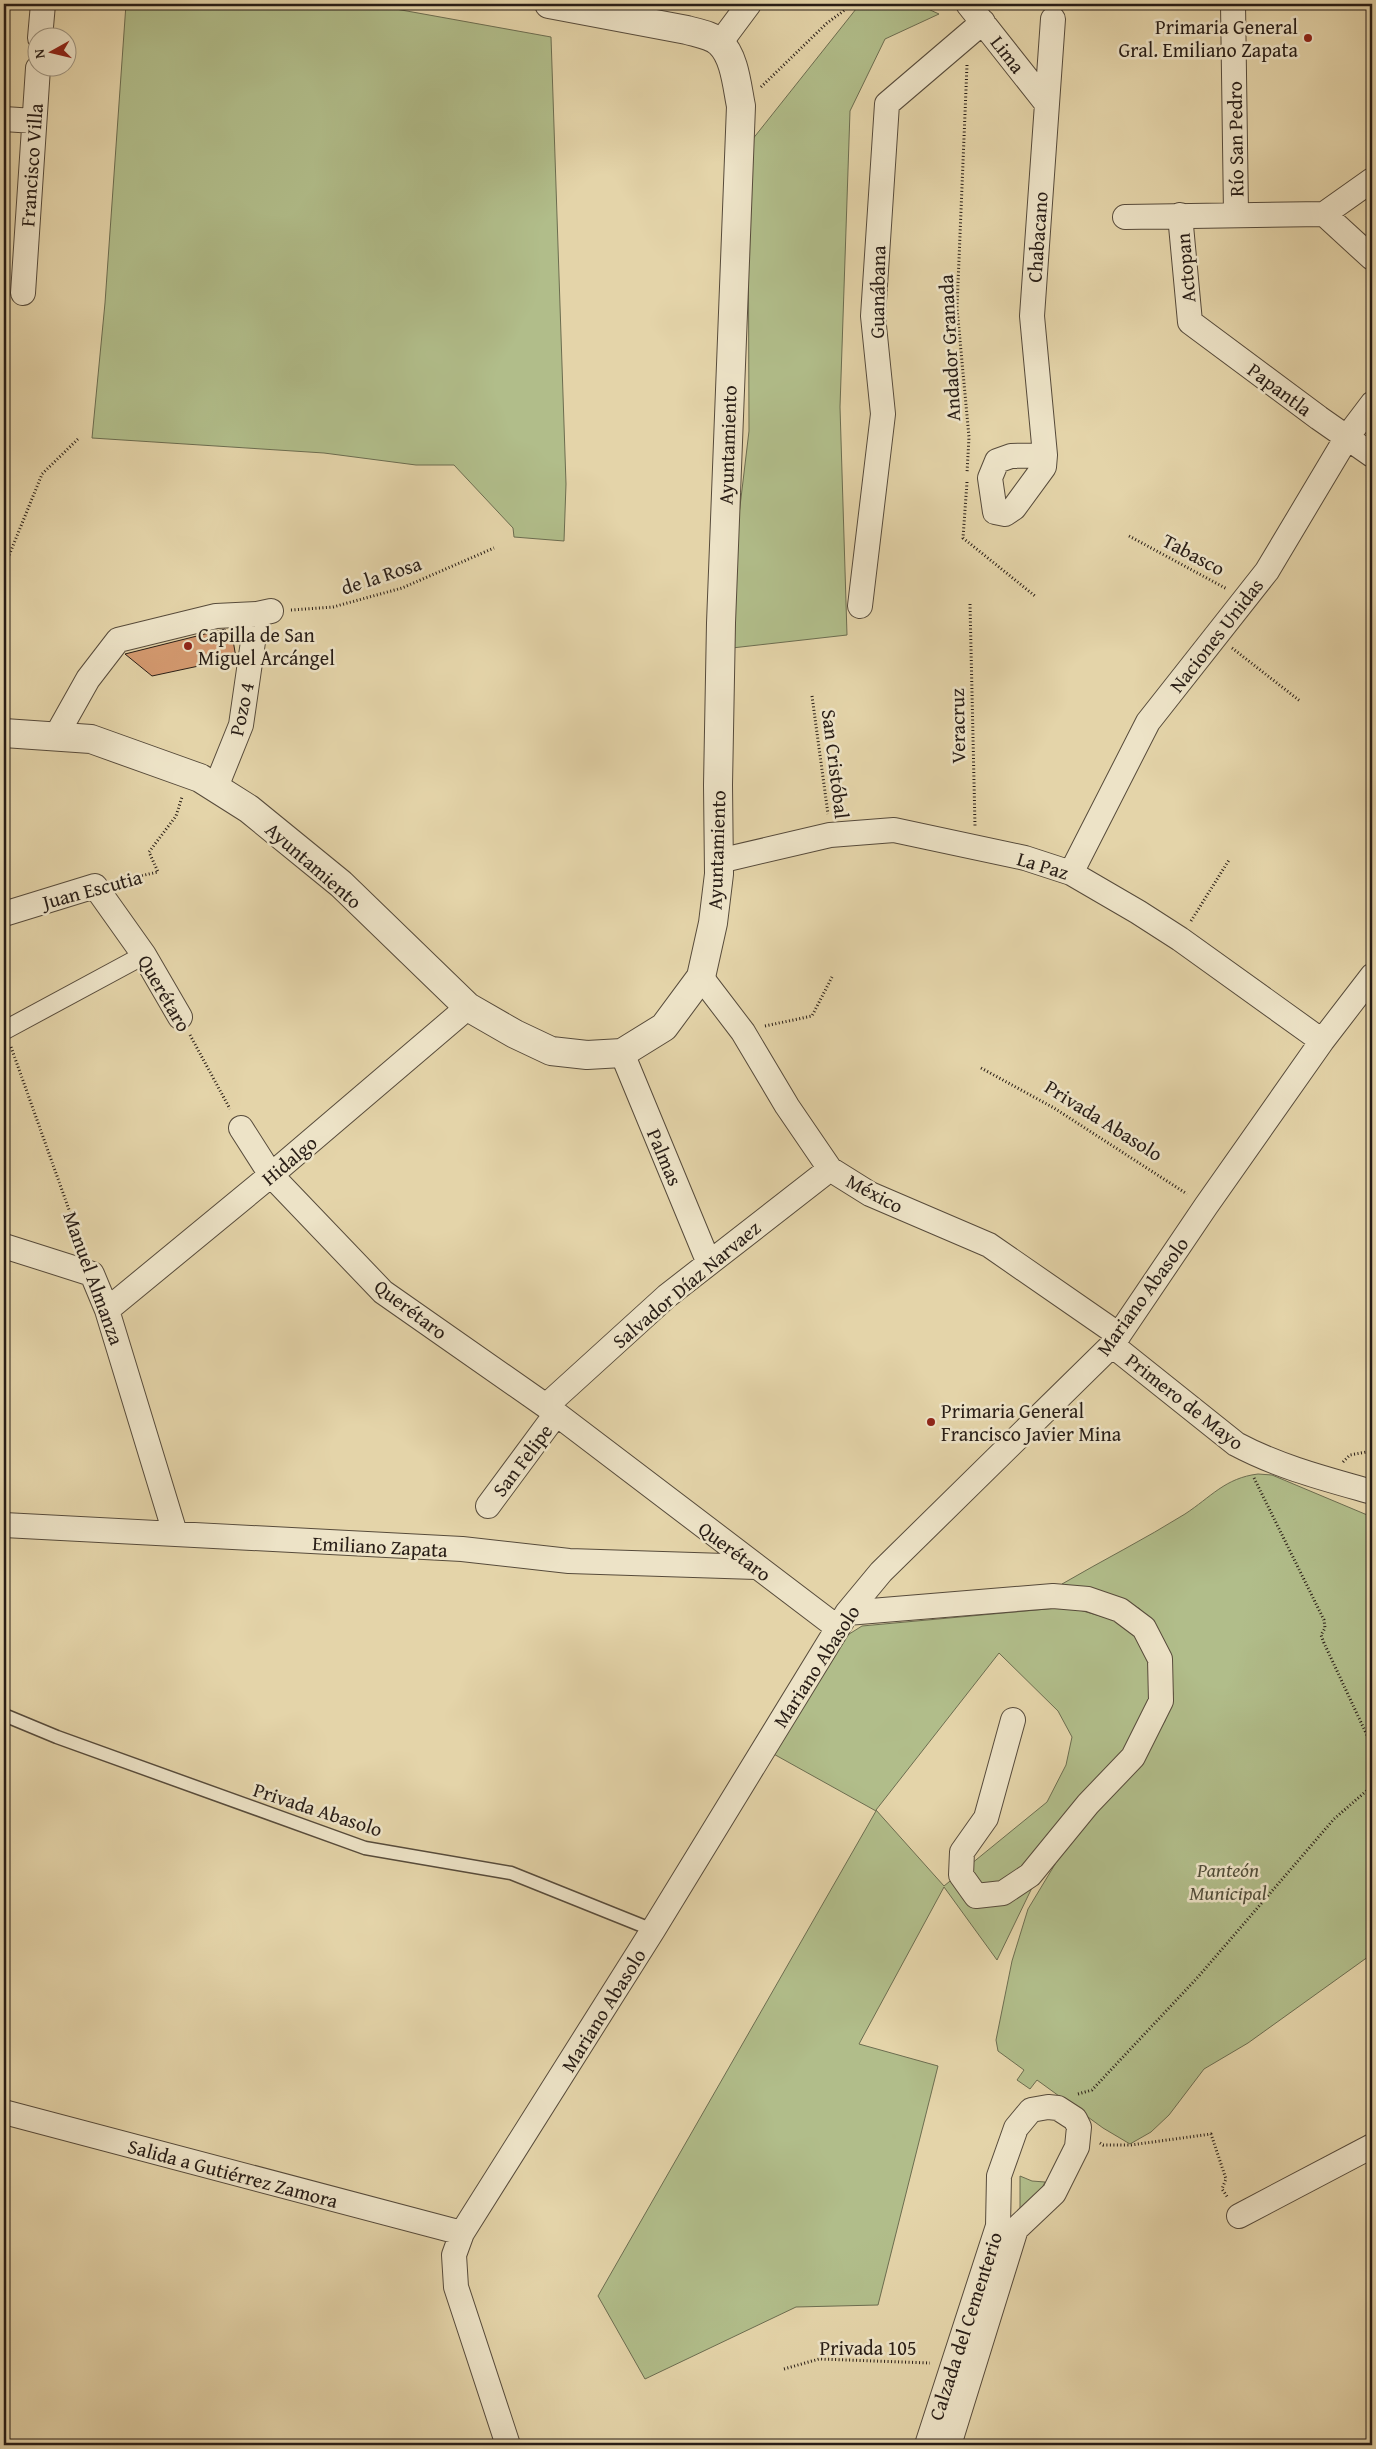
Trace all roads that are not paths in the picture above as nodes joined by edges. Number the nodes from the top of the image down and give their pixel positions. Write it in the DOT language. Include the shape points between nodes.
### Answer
graph roads {
  1 [pos="43,4"];
  2 [pos="549,4"];
  3 [pos="750,4"];
  4 [pos="968,4"];
  5 [pos="1233,4"];
  6 [pos="1053,19"];
  7 [pos="41,28"];
  8 [pos="975,28"];
  9 [pos="720,43"];
  10 [pos="37,78"];
  11 [pos="1047,104"];
  12 [pos="4,119"];
  13 [pos="34,120"];
  14 [pos="1372,180"];
  15 [pos="1236,214"];
  16 [pos="1324,214"];
  17 [pos="1180,215"];
  18 [pos="1125,217"];
  19 [pos="1372,258"];
  20 [pos="23,293"];
  21 [pos="1190,322"];
  22 [pos="1372,404"];
  23 [pos="1347,437"];
  24 [pos="1372,454"];
  25 [pos="1045,455"];
  26 [pos="860,606"];
  27 [pos="4,733"];
  28 [pos="56,736"];
  29 [pos="208,782"];
  30 [pos="719,860"];
  31 [pos="1071,873"];
  32 [pos="95,886"];
  33 [pos="4,914"];
  34 [pos="144,955"];
  35 [pos="1372,976"];
  36 [pos="701,977"];
  37 [pos="468,1007"];
  38 [pos="180,1017"];
  39 [pos="4,1028"];
  40 [pos="1322,1041"];
  41 [pos="622,1053"];
  42 [pos="241,1128"];
  43 [pos="830,1169"];
  44 [pos="271,1175"];
  45 [pos="4,1246"];
  46 [pos="708,1262"];
  47 [pos="108,1310"];
  48 [pos="1116,1340"];
  49 [pos="551,1410"];
  50 [pos="1372,1492"];
  51 [pos="488,1506"];
  52 [pos="4,1525"];
  53 [pos="175,1533"];
  54 [pos="756,1567"];
  55 [pos="843,1621"];
  56 [pos="4,1715"];
  57 [pos="1013,1720"];
  58 [pos="653,1930"];
  59 [pos="4,2112"];
  60 [pos="1372,2146"];
  61 [pos="1239,2216"];
  62 [pos="1007,2228"];
  63 [pos="462,2233"];
  64 [pos="508,2445"];
  65 [pos="927,2445"];
  66 [pos="949,2445"];
  1 -- 7 [label="street"];
  2 -- 9 [label="street" via="687,30"];
  3 -- 9 [label="street"];
  4 -- 8 [label="street, Lima"];
  5 -- 15 [label="street, Río San Pedro"];
  6 -- 11 [label="street, Chabacano"];
  8 -- 11 [label="street, Lima"];
  8 -- 26 [label="street, Guanábana" via="886,104 873,316 883,414"];
  9 -- 30 [label="street, Ayuntamiento" via="734,67 741,106 725,491"];
  10 -- 13 [label="street, Francisco Villa"];
  11 -- 25 [label="street, Chabacano" via="1032,316"];
  12 -- 13 [label="street"];
  13 -- 20 [label="street, Francisco Villa"];
  14 -- 16 [label="street"];
  15 -- 16 [label="street, Actopan"];
  15 -- 17 [label="street, Actopan"];
  16 -- 19 [label="street"];
  17 -- 18 [label="street, Actopan"];
  17 -- 21 [label="street, Actopan"];
  21 -- 23 [label="street, Papantla"];
  22 -- 23 [label="street, Naciones Unidas"];
  23 -- 24 [label="street, Papantla"];
  23 -- 31 [label="street, Naciones Unidas" via="1267,571 1148,722"];
  27 -- 28 [label="street, Ayuntamiento"];
  28 -- 29 [label="street, Ayuntamiento" via="91,739"];
  28 -- 29 [label="street, Pozo 4" via="88,679 118,640 216,616 265,612 241,725"];
  29 -- 37 [label="street, Ayuntamiento" via="249,808 340,884"];
  30 -- 31 [label="street, La Paz" via="830,835 894,830 1025,858"];
  30 -- 36 [label="street, Ayuntamiento" via="713,923"];
  31 -- 40 [label="street, La Paz" via="1180,939"];
  32 -- 33 [label="street, Juan Escutia"];
  32 -- 34 [label="street, Querétaro"];
  34 -- 38 [label="street, Querétaro"];
  34 -- 39 [label="street"];
  35 -- 40 [label="street, Mariano Abasolo"];
  36 -- 41 [label="street, Ayuntamiento" via="664,1027"];
  36 -- 43 [label="street, México" via="743,1032 787,1106"];
  37 -- 41 [label="street, Ayuntamiento" via="550,1051 587,1055"];
  37 -- 44 [label="street, Hidalgo"];
  40 -- 48 [label="street, Mariano Abasolo"];
  41 -- 46 [label="street, Palmas"];
  42 -- 44 [label="street, Querétaro"];
  43 -- 46 [label="street, Salvador Díaz Narvaez"];
  43 -- 48 [label="street, México" via="870,1194 989,1245"];
  44 -- 47 [label="street, Hidalgo"];
  44 -- 49 [label="street, Querétaro" via="383,1292"];
  45 -- 47 [label="street, Manuel Almanza" via="92,1274"];
  46 -- 49 [label="street, Salvador Díaz Narvaez" via="667,1296"];
  47 -- 53 [label="street, Manuel Almanza"];
  48 -- 50 [label="street, Primero de Mayo" via="1236,1444 1309,1474"];
  48 -- 55 [label="street, Mariano Abasolo" via="881,1572"];
  49 -- 51 [label="street, San Felipe"];
  49 -- 54 [label="street, Querétaro"];
  52 -- 53 [label="street, Emiliano Zapata"];
  53 -- 54 [label="street, Emiliano Zapata" via="462,1550 569,1561"];
  54 -- 55 [label="street, Querétaro"];
  55 -- 57 [label="street" via="1053,1596 1088,1599 1120,1610 1144,1628 1160,1659 1161,1701 1133,1757 1088,1804 1030,1876 1004,1893 976,1896 961,1875 962,1852 986,1818"];
  55 -- 58 [label="street, Mariano Abasolo"];
  56 -- 58 [label="lane, Privada Abasolo" via="365,1848 511,1873"];
  58 -- 63 [label="street, Mariano Abasolo"];
  59 -- 63 [label="street, Salida a Gutiérrez Zamora"];
  60 -- 61 [label="street"];
  62 -- 62 [label="street, Calzada del Cementerio" via="1054,2192 1077,2147 1080,2127 1075,2119 1058,2108 1032,2110 1016,2128 999,2176"];
  62 -- 65 [label="street, Calzada del Cementerio" via="953,2364"];
  62 -- 66 [label="street, Calzada del Cementerio"];
  63 -- 64 [label="street, Mariano Abasolo" via="454,2255 456,2287"];
}
